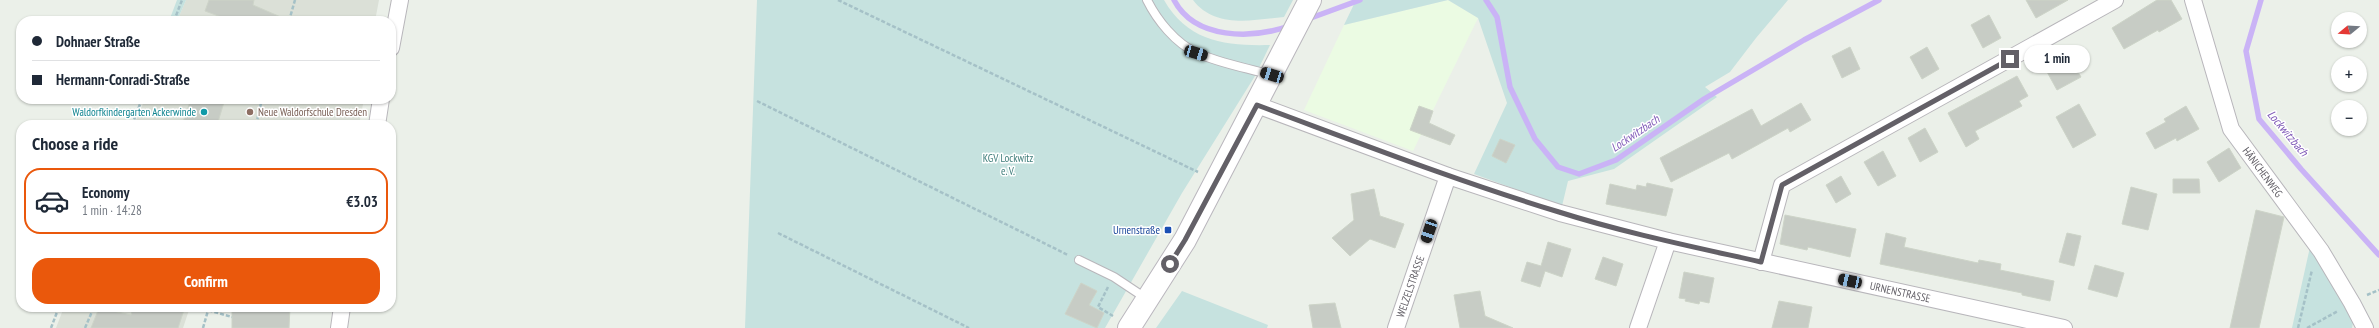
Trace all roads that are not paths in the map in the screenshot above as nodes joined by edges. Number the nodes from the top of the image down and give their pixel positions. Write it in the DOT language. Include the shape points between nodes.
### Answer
graph roads {
  1 [pos="400,0"];
  2 [pos="1146,0"];
  3 [pos="2116,0"];
  4 [pos="2193,0"];
  5 [pos="1309,2"];
  6 [pos="396,21"];
  7 [pos="1274,72"];
  8 [pos="380,104"];
  9 [pos="1257,105"];
  10 [pos="377,120"];
  11 [pos="1448,176"];
  12 [pos="1668,241"];
  13 [pos="1079,260"];
  14 [pos="1761,262"];
  15 [pos="1148,299"];
  16 [pos="341,312"];
  17 [pos="1122,323"];
  18 [pos="339,328"];
  19 [pos="1396,328"];
  20 [pos="1638,328"];
  21 [pos="2060,328"];
  22 [pos="2365,328"];
  1 -- 6 [label="street"];
  2 -- 7 [label="lane" via="1153,13 1172,35 1196,53"];
  3 -- 14 [label="street" via="1782,185"];
  4 -- 22 [label="street, HÄNICHENWEG" via="2231,129 2321,251"];
  5 -- 7 [label="main road"];
  7 -- 9 [label="main road"];
  8 -- 10 [label="street"];
  9 -- 11 [label="street, URNENSTRASSE"];
  9 -- 15 [label="main road" via="1185,240"];
  11 -- 12 [label="street, URNENSTRASSE" via="1560,213"];
  11 -- 19 [label="street, WELZELSTRASSE"];
  12 -- 14 [label="street, URNENSTRASSE"];
  12 -- 20 [label="street"];
  13 -- 15 [label="lane" via="1114,277"];
  14 -- 21 [label="street, URNENSTRASSE"];
  15 -- 17 [label="main road"];
  16 -- 18 [label="street"];
}
